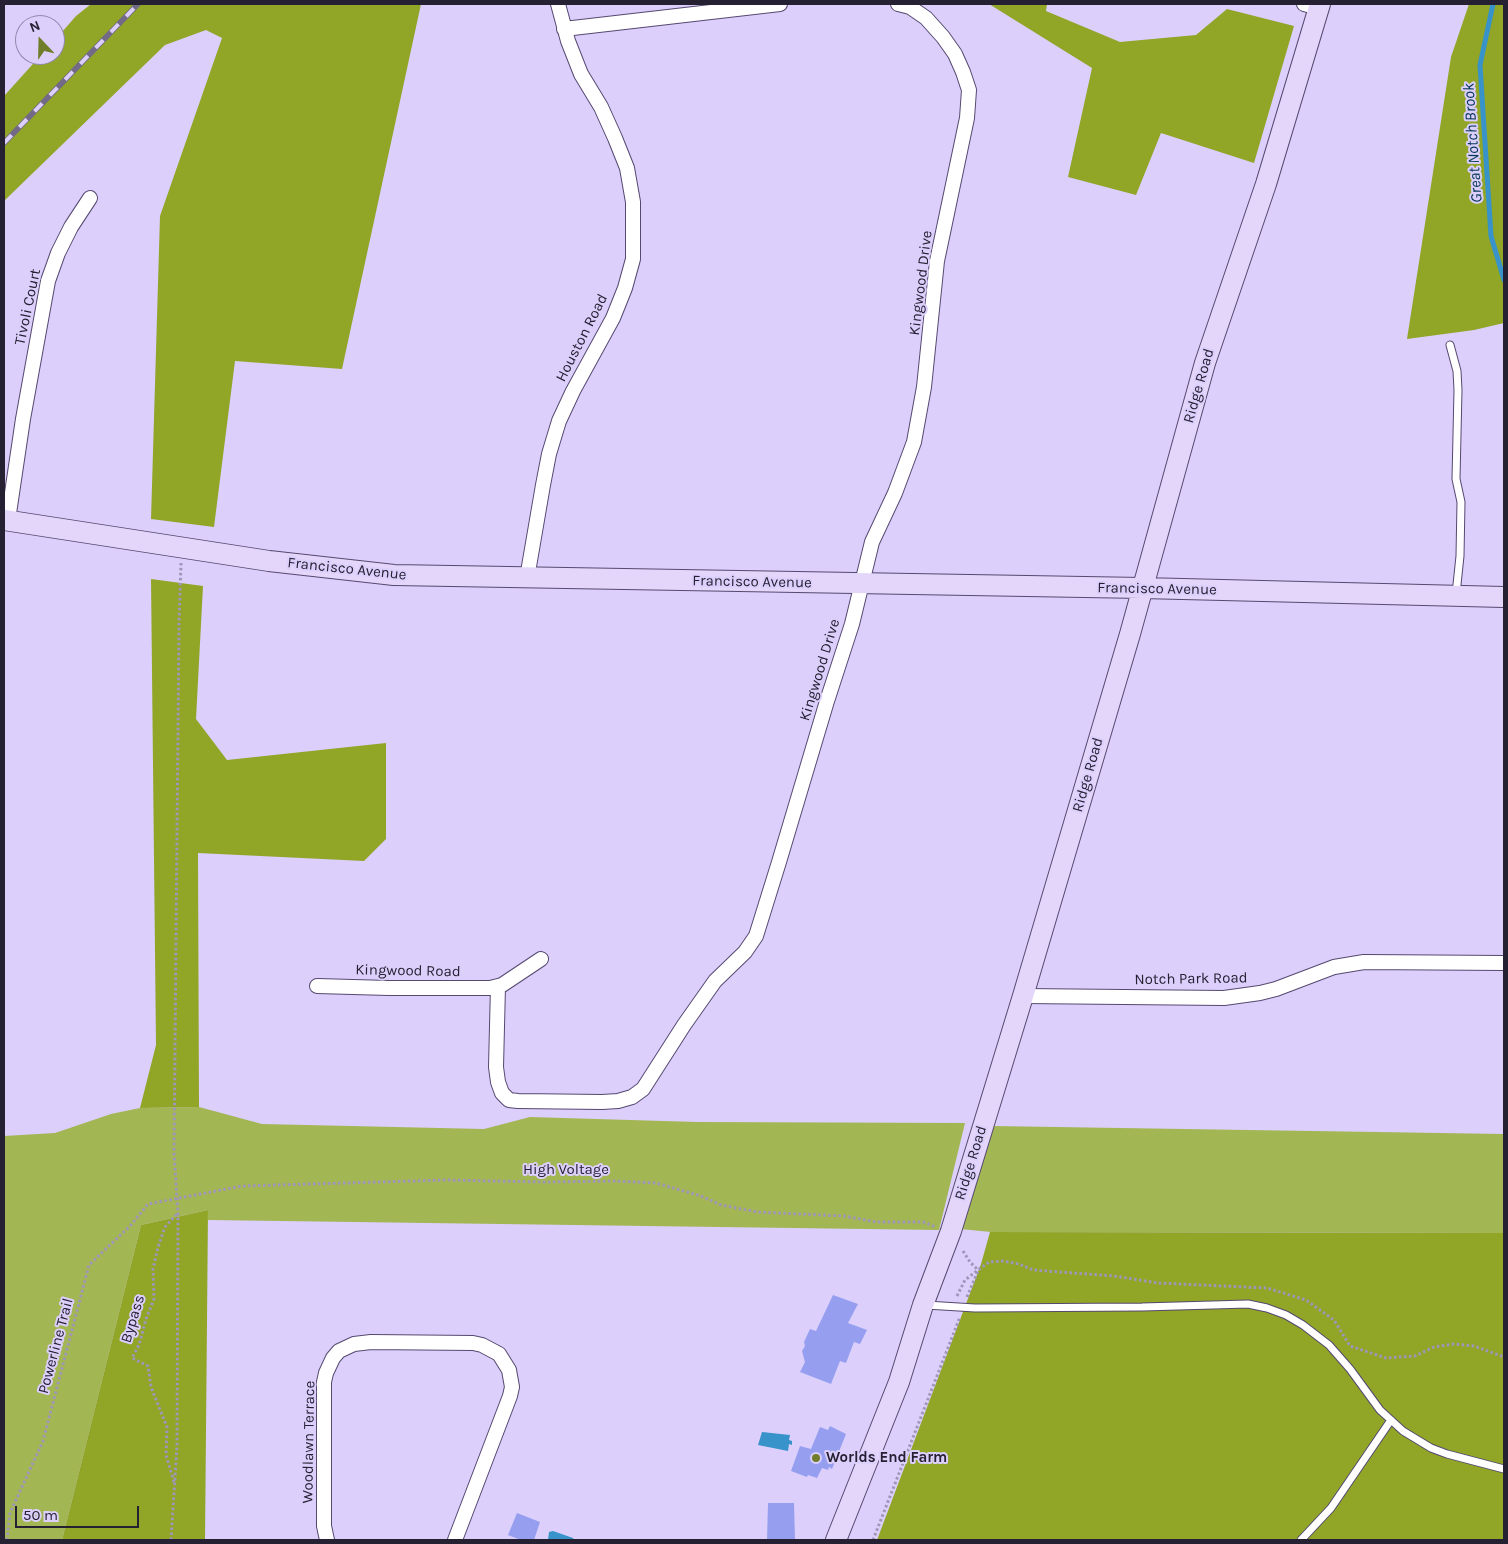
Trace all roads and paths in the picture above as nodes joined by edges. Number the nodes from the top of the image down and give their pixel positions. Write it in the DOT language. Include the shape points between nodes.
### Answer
graph roads {
  1 [pos="558,4"];
  2 [pos="780,4"];
  3 [pos="898,4"];
  4 [pos="1314,5"];
  5 [pos="564,29"];
  6 [pos="90,198"];
  7 [pos="1450,345"];
  8 [pos="6,520"];
  9 [pos="182,548"];
  10 [pos="527,578"];
  11 [pos="862,584"];
  12 [pos="1142,588"];
  13 [pos="1456,596"];
  14 [pos="1504,598"];
  15 [pos="540,959"];
  16 [pos="1504,963"];
  17 [pos="317,986"];
  18 [pos="498,986"];
  19 [pos="1023,996"];
  20 [pos="177,1199"];
  21 [pos="178,1213"];
  22 [pos="951,1231"];
  23 [pos="923,1305"];
  24 [pos="952,1307"];
  25 [pos="963,1308"];
  26 [pos="1391,1420"];
  27 [pos="1504,1469"];
  28 [pos="174,1484"];
  29 [pos="7,1540"];
  30 [pos="171,1540"];
  31 [pos="327,1540"];
  32 [pos="455,1540"];
  33 [pos="836,1540"];
  34 [pos="873,1540"];
  35 [pos="1301,1540"];
  1 -- 5 [label="street, Houston Road"];
  2 -- 5 [label="street"];
  3 -- 11 [label="street, Kingwood Drive" via="910,7 926,18 943,37 955,54 969,90 937,261 926,377 914,442 872,542"];
  4 -- 12 [label="main road, Ridge Road" via="1266,184 1205,363"];
  5 -- 10 [label="street, Houston Road" via="581,74 601,107 627,168 633,202 633,258 613,318 559,421 549,454"];
  6 -- 8 [label="street, Tivoli Court" via="71,227 48,281"];
  7 -- 13 [label="lane" via="1457,371 1456,479 1461,502"];
  8 -- 9 [label="main road, Francisco Avenue"];
  9 -- 10 [label="main road, Francisco Avenue" via="269,562 394,575"];
  9 -- 20 [label="path" via="174,1154"];
  10 -- 11 [label="main road, Francisco Avenue"];
  11 -- 12 [label="main road, Francisco Avenue"];
  11 -- 18 [label="street, Kingwood Drive" via="756,936 715,981 643,1089 632,1097 610,1101 509,1100 502,1093 496,1067"];
  12 -- 13 [label="main road, Francisco Avenue"];
  12 -- 19 [label="main road, Ridge Road"];
  13 -- 14 [label="main road, Francisco Avenue"];
  15 -- 18 [label="street"];
  16 -- 19 [label="street, Notch Park Road" via="1364,962 1334,966 1276,989 1224,998"];
  17 -- 18 [label="street, Kingwood Road"];
  19 -- 22 [label="main road, Ridge Road"];
  20 -- 21 [label="path"];
  20 -- 22 [label="path, High Voltage" via="242,1186 446,1180 615,1181 656,1184 721,1205 757,1212 844,1216 876,1222 923,1222"];
  20 -- 29 [label="path, Powerline Trail" via="148,1204 131,1226 89,1265 43,1441 10,1513"];
  21 -- 28 [label="path"];
  21 -- 28 [label="path, Bypass" via="166,1227 158,1247 153,1270 154,1299 132,1358 148,1366 150,1387 167,1427 166,1455"];
  22 -- 23 [label="main road, Ridge Road"];
  23 -- 24 [label="lane"];
  23 -- 33 [label="main road, Ridge Road" via="899,1382"];
  24 -- 25 [label="lane"];
  24 -- 25 [label="path" via="965,1280 978,1270"];
  25 -- 26 [label="lane" via="1248,1304 1267,1308 1303,1325 1329,1344"];
  25 -- 34 [label="path"];
  26 -- 27 [label="lane" via="1432,1448"];
  26 -- 35 [label="lane" via="1331,1508"];
  28 -- 30 [label="path"];
  31 -- 32 [label="street, Woodlawn Terrace" via="324,1526 326,1373 339,1351 354,1344 371,1342 473,1343 499,1354 509,1370 510,1396"];
}
